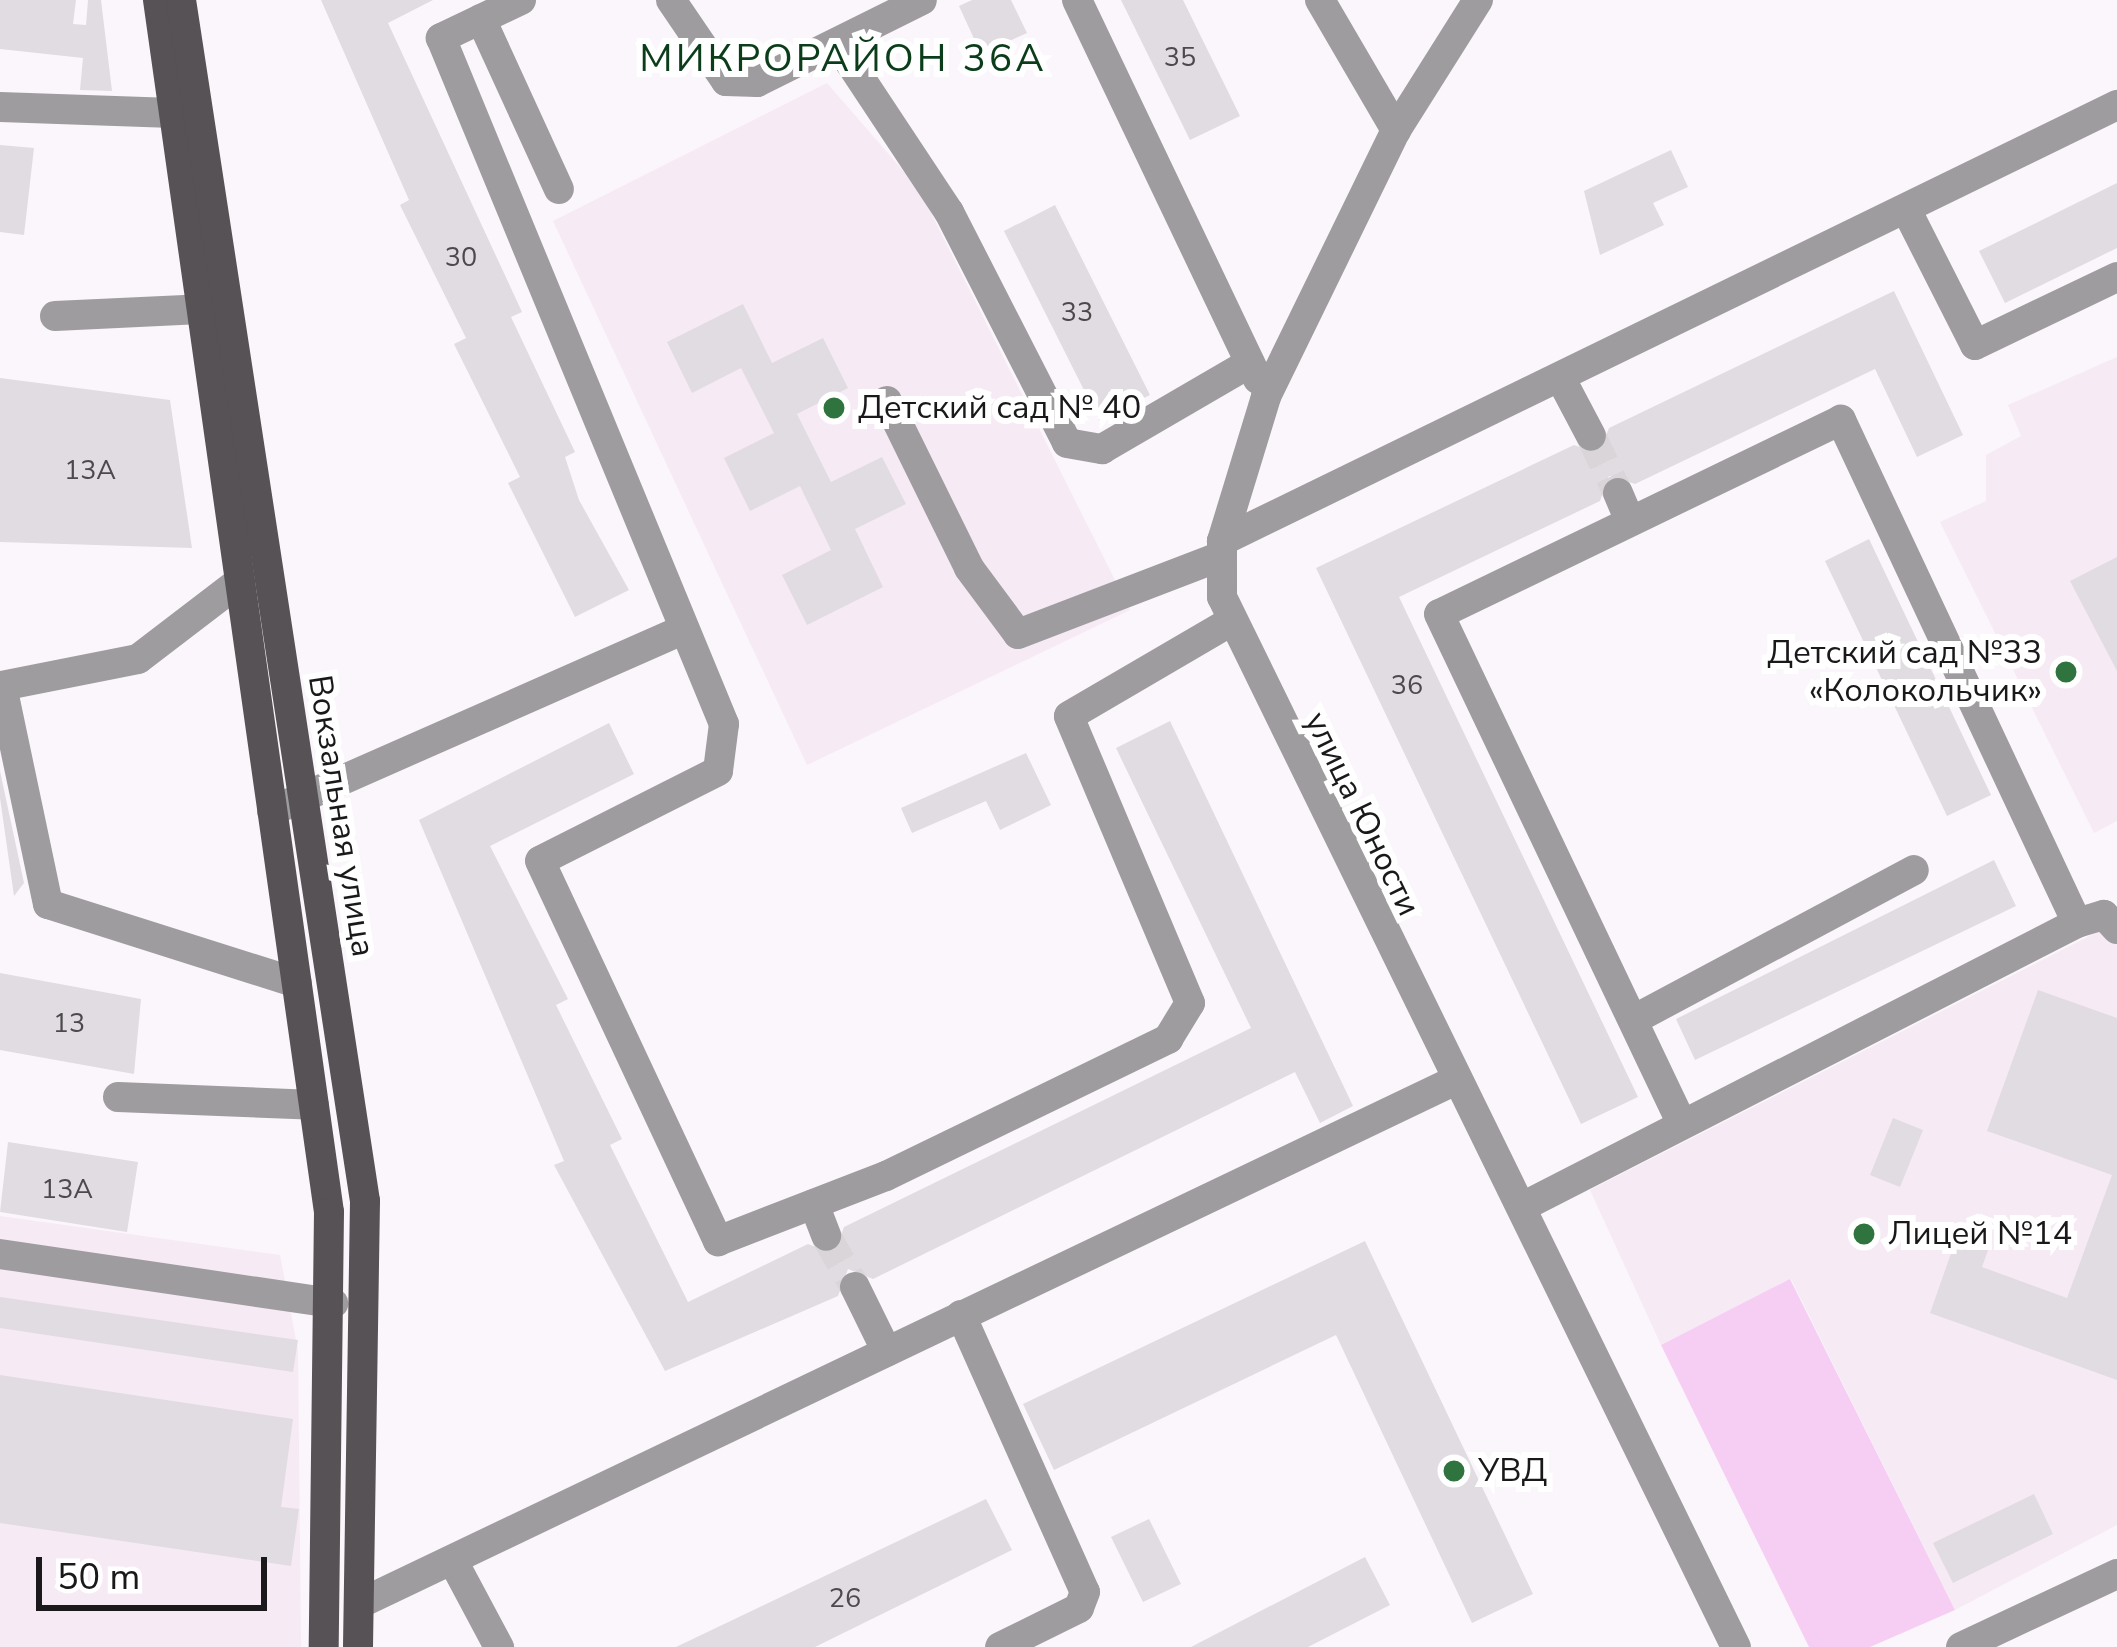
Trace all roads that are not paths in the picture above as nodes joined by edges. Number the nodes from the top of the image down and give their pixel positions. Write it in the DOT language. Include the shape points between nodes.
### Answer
graph roads {
  1 [pos="158,0"];
  2 [pos="181,0"];
  3 [pos="521,0"];
  4 [pos="671,0"];
  5 [pos="922,0"];
  6 [pos="1077,0"];
  7 [pos="1321,0"];
  8 [pos="1478,0"];
  9 [pos="481,19"];
  10 [pos="837,43"];
  11 [pos="2117,105"];
  12 [pos="0,107"];
  13 [pos="173,113"];
  14 [pos="1396,130"];
  15 [pos="559,189"];
  16 [pos="1907,211"];
  17 [pos="2117,278"];
  18 [pos="201,309"];
  19 [pos="56,316"];
  20 [pos="1250,364"];
  21 [pos="1566,368"];
  22 [pos="1266,397"];
  23 [pos="887,400"];
  24 [pos="1591,436"];
  25 [pos="1245,458"];
  26 [pos="1289,510"];
  27 [pos="1221,549"];
  28 [pos="240,581"];
  29 [pos="1230,622"];
  30 [pos="683,630"];
  31 [pos="287,806"];
  32 [pos="1914,870"];
  33 [pos="2077,923"];
  34 [pos="2117,929"];
  35 [pos="297,983"];
  36 [pos="1635,1018"];
  37 [pos="1454,1081"];
  38 [pos="118,1097"];
  39 [pos="314,1105"];
  40 [pos="1681,1122"];
  41 [pos="814,1204"];
  42 [pos="1522,1207"];
  43 [pos="826,1236"];
  44 [pos="0,1254"];
  45 [pos="855,1287"];
  46 [pos="333,1303"];
  47 [pos="961,1315"];
  48 [pos="887,1352"];
  49 [pos="454,1561"];
  50 [pos="2117,1574"];
  51 [pos="361,1603"];
  52 [pos="1970,1645"];
  53 [pos="324,1647"];
  54 [pos="358,1647"];
  55 [pos="499,1647"];
  56 [pos="1000,1647"];
  57 [pos="1736,1647"];
  1 -- 13 [label="main road, Вокзальная улица"];
  2 -- 31 [label="main road, Вокзальная улица"];
  3 -- 9 [label="street"];
  4 -- 10 [label="street" via="726,82 757,82"];
  5 -- 10 [label="street"];
  6 -- 20 [label="street"];
  7 -- 14 [label="street"];
  8 -- 14 [label="street, улица Юности"];
  9 -- 15 [label="street"];
  9 -- 30 [label="street" via="441,38"];
  10 -- 20 [label="street" via="949,212 1066,443 1102,449"];
  11 -- 16 [label="street"];
  12 -- 13 [label="street"];
  13 -- 18 [label="main road, Вокзальная улица"];
  14 -- 22 [label="street, улица Юности"];
  16 -- 17 [label="street" via="1975,345"];
  16 -- 21 [label="street"];
  18 -- 19 [label="street"];
  18 -- 28 [label="main road, Вокзальная улица"];
  20 -- 22 [label="street"];
  21 -- 24 [label="street"];
  21 -- 26 [label="street"];
  22 -- 25 [label="street, улица Юности"];
  23 -- 27 [label="street" via="969,568 1018,634"];
  25 -- 26 [label="street"];
  25 -- 27 [label="street, улица Юности"];
  26 -- 27 [label="street"];
  27 -- 29 [label="street, улица Юности"];
  28 -- 31 [label="main road, Вокзальная улица"];
  28 -- 35 [label="street" via="138,658 2,686 48,904"];
  29 -- 37 [label="street, улица Юности"];
  29 -- 41 [label="street" via="1069,716 1190,1004 1168,1039"];
  30 -- 31 [label="street"];
  30 -- 41 [label="street" via="724,724 718,771 540,861 718,1240"];
  31 -- 35 [label="main road, Вокзальная улица"];
  31 -- 51 [label="main road, Вокзальная улица" via="365,1201"];
  32 -- 36 [label="street"];
  33 -- 34 [label="street" via="2104,915"];
  33 -- 36 [label="street" via="1840,420 1624,507 1438,614"];
  33 -- 40 [label="street"];
  35 -- 39 [label="main road, Вокзальная улица"];
  36 -- 40 [label="street"];
  37 -- 42 [label="street, улица Юности"];
  37 -- 47 [label="street"];
  38 -- 39 [label="street"];
  39 -- 46 [label="main road, Вокзальная улица"];
  40 -- 42 [label="street"];
  41 -- 43 [label="street"];
  42 -- 57 [label="street, улица Юности"];
  44 -- 46 [label="street"];
  45 -- 48 [label="street"];
  46 -- 53 [label="main road, Вокзальная улица"];
  47 -- 48 [label="street"];
  47 -- 56 [label="street" via="1084,1592 1078,1608"];
  48 -- 49 [label="street"];
  49 -- 51 [label="street"];
  49 -- 55 [label="street"];
  50 -- 52 [label="street"];
  51 -- 54 [label="main road, Вокзальная улица"];
}
